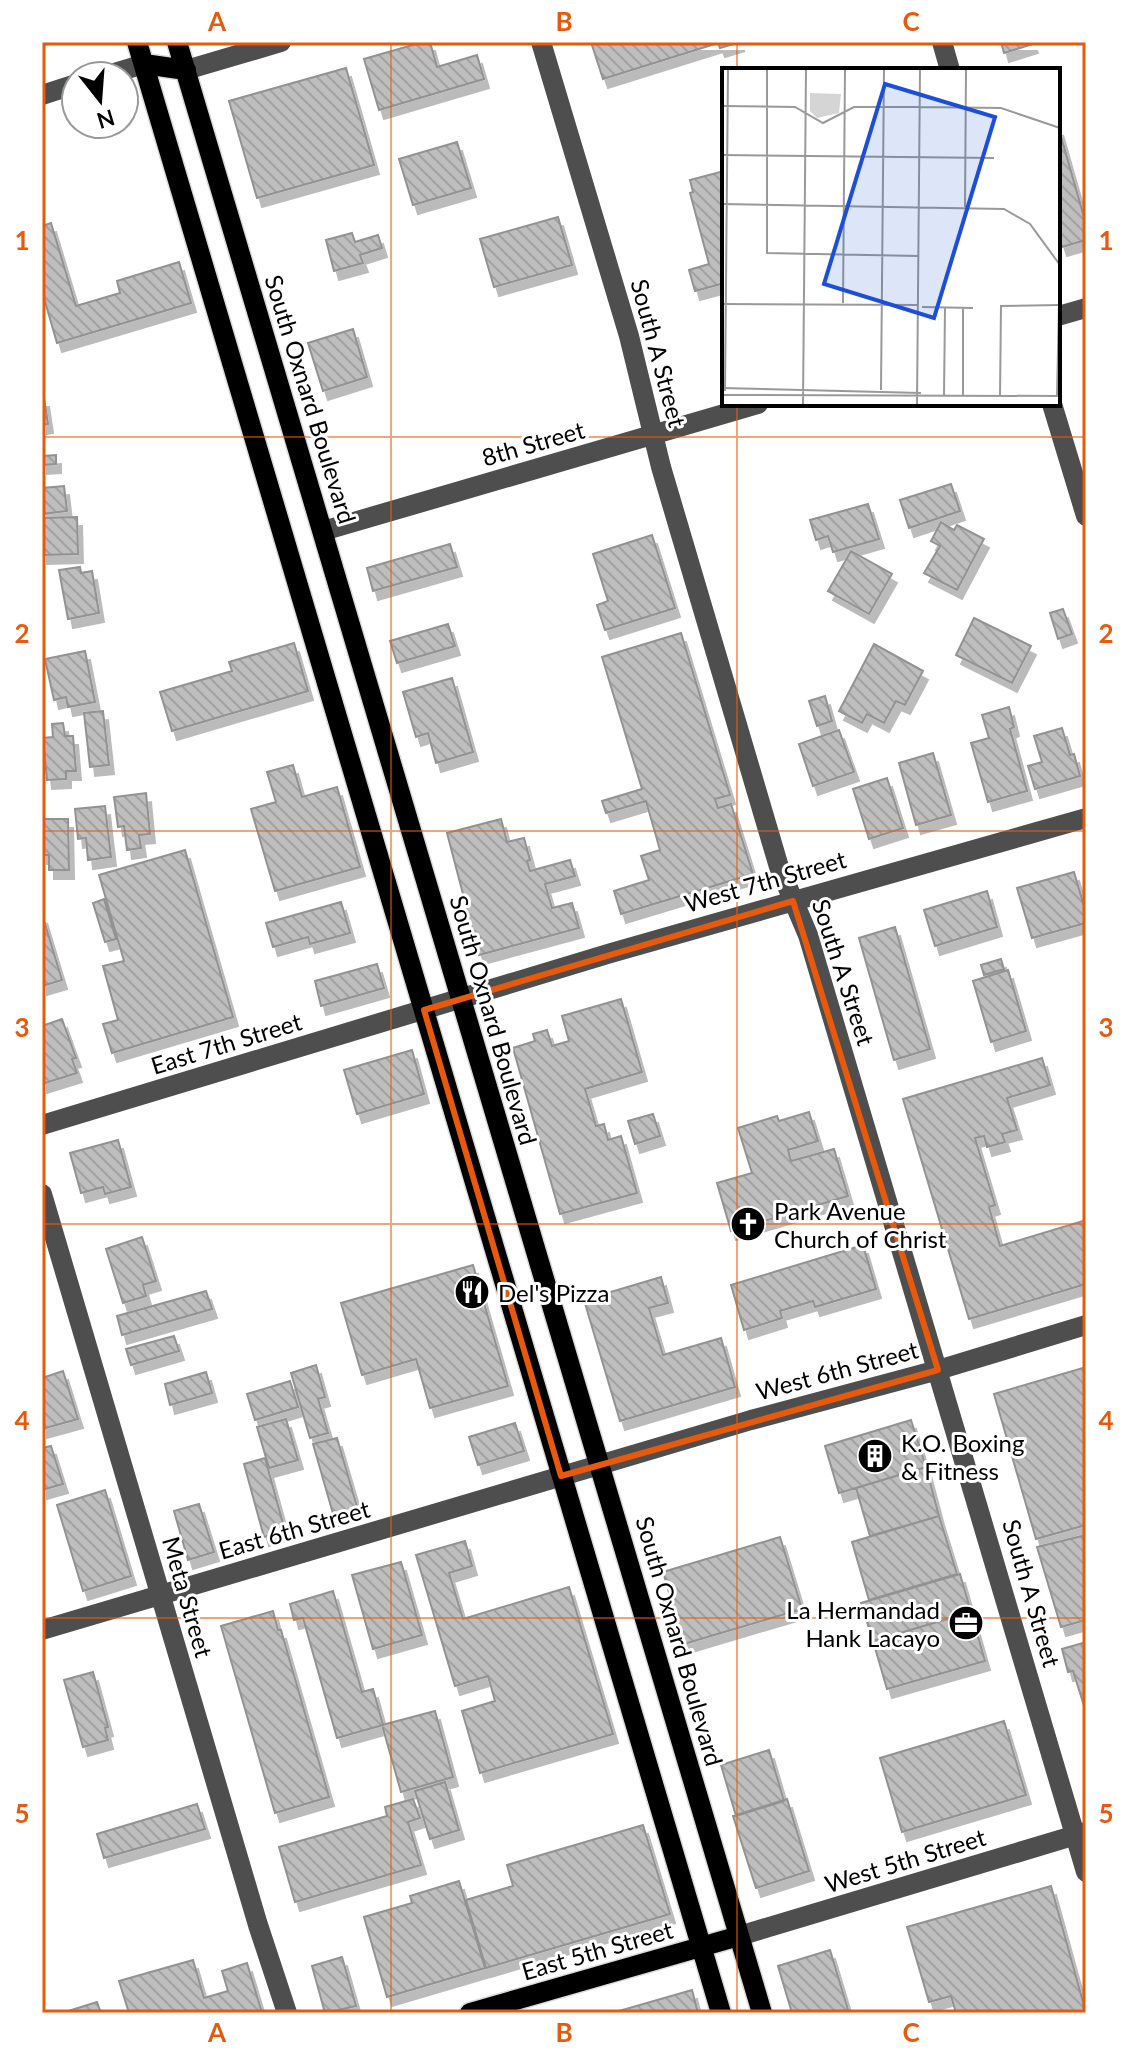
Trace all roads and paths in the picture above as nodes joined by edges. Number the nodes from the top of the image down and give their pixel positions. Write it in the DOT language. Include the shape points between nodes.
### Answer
graph roads {
  1 [pos="137,42"];
  2 [pos="177,42"];
  3 [pos="281,42"];
  4 [pos="541,42"];
  5 [pos="942,42"];
  6 [pos="144,64"];
  7 [pos="140,65"];
  8 [pos="949,68"];
  9 [pos="186,70"];
  10 [pos="1086,308"];
  11 [pos="1060,315"];
  12 [pos="751,406"];
  13 [pos="1053,406"];
  14 [pos="655,434"];
  15 [pos="1086,516"];
  16 [pos="323,531"];
  17 [pos="1086,818"];
  18 [pos="793,901"];
  19 [pos="459,999"];
  20 [pos="424,1010"];
  21 [pos="42,1125"];
  22 [pos="42,1194"];
  23 [pos="1086,1325"];
  24 [pos="938,1370"];
  25 [pos="601,1464"];
  26 [pos="561,1476"];
  27 [pos="160,1595"];
  28 [pos="42,1630"];
  29 [pos="1080,1834"];
  30 [pos="1086,1872"];
  31 [pos="739,1936"];
  32 [pos="700,1947"];
  33 [pos="287,2013"];
  34 [pos="470,2013"];
  35 [pos="721,2013"];
  36 [pos="762,2013"];
  1 -- 6 [label="main road"];
  2 -- 9 [label="main road, South Oxnard Boulevard"];
  3 -- 9 [label="street"];
  4 -- 14 [label="street, South A Street"];
  5 -- 8 [label="street"];
  6 -- 7 [label="street"];
  6 -- 9 [label="main road"];
  6 -- 20 [label="main road"];
  9 -- 16 [label="main road, South Oxnard Boulevard"];
  10 -- 11 [label="street"];
  12 -- 14 [label="street, 8th Street"];
  13 -- 15 [label="street"];
  14 -- 16 [label="street, 8th Street"];
  14 -- 18 [label="street, South A Street"];
  16 -- 19 [label="main road, South Oxnard Boulevard"];
  17 -- 18 [label="street, West 7th Street"];
  18 -- 19 [label="street, West 7th Street"];
  18 -- 24 [label="street, South A Street" via="808,935"];
  19 -- 20 [label="street, West 7th Street"];
  19 -- 25 [label="main road, South Oxnard Boulevard"];
  20 -- 21 [label="street, East 7th Street"];
  20 -- 26 [label="main road"];
  22 -- 27 [label="street, Meta Street"];
  23 -- 24 [label="street, West 6th Street"];
  24 -- 25 [label="street, West 6th Street"];
  24 -- 29 [label="street, South A Street"];
  25 -- 26 [label="street, West 6th Street"];
  25 -- 31 [label="main road, South Oxnard Boulevard"];
  26 -- 27 [label="street, East 6th Street"];
  26 -- 32 [label="main road"];
  27 -- 28 [label="street, East 6th Street"];
  27 -- 33 [label="street, Meta Street"];
  29 -- 30 [label="street, South A Street"];
  29 -- 31 [label="street, West 5th Street"];
  31 -- 32 [label="main road, East 5th Street"];
  31 -- 36 [label="main road, South Oxnard Boulevard"];
  32 -- 34 [label="main road, East 5th Street"];
  32 -- 35 [label="main road"];
}
